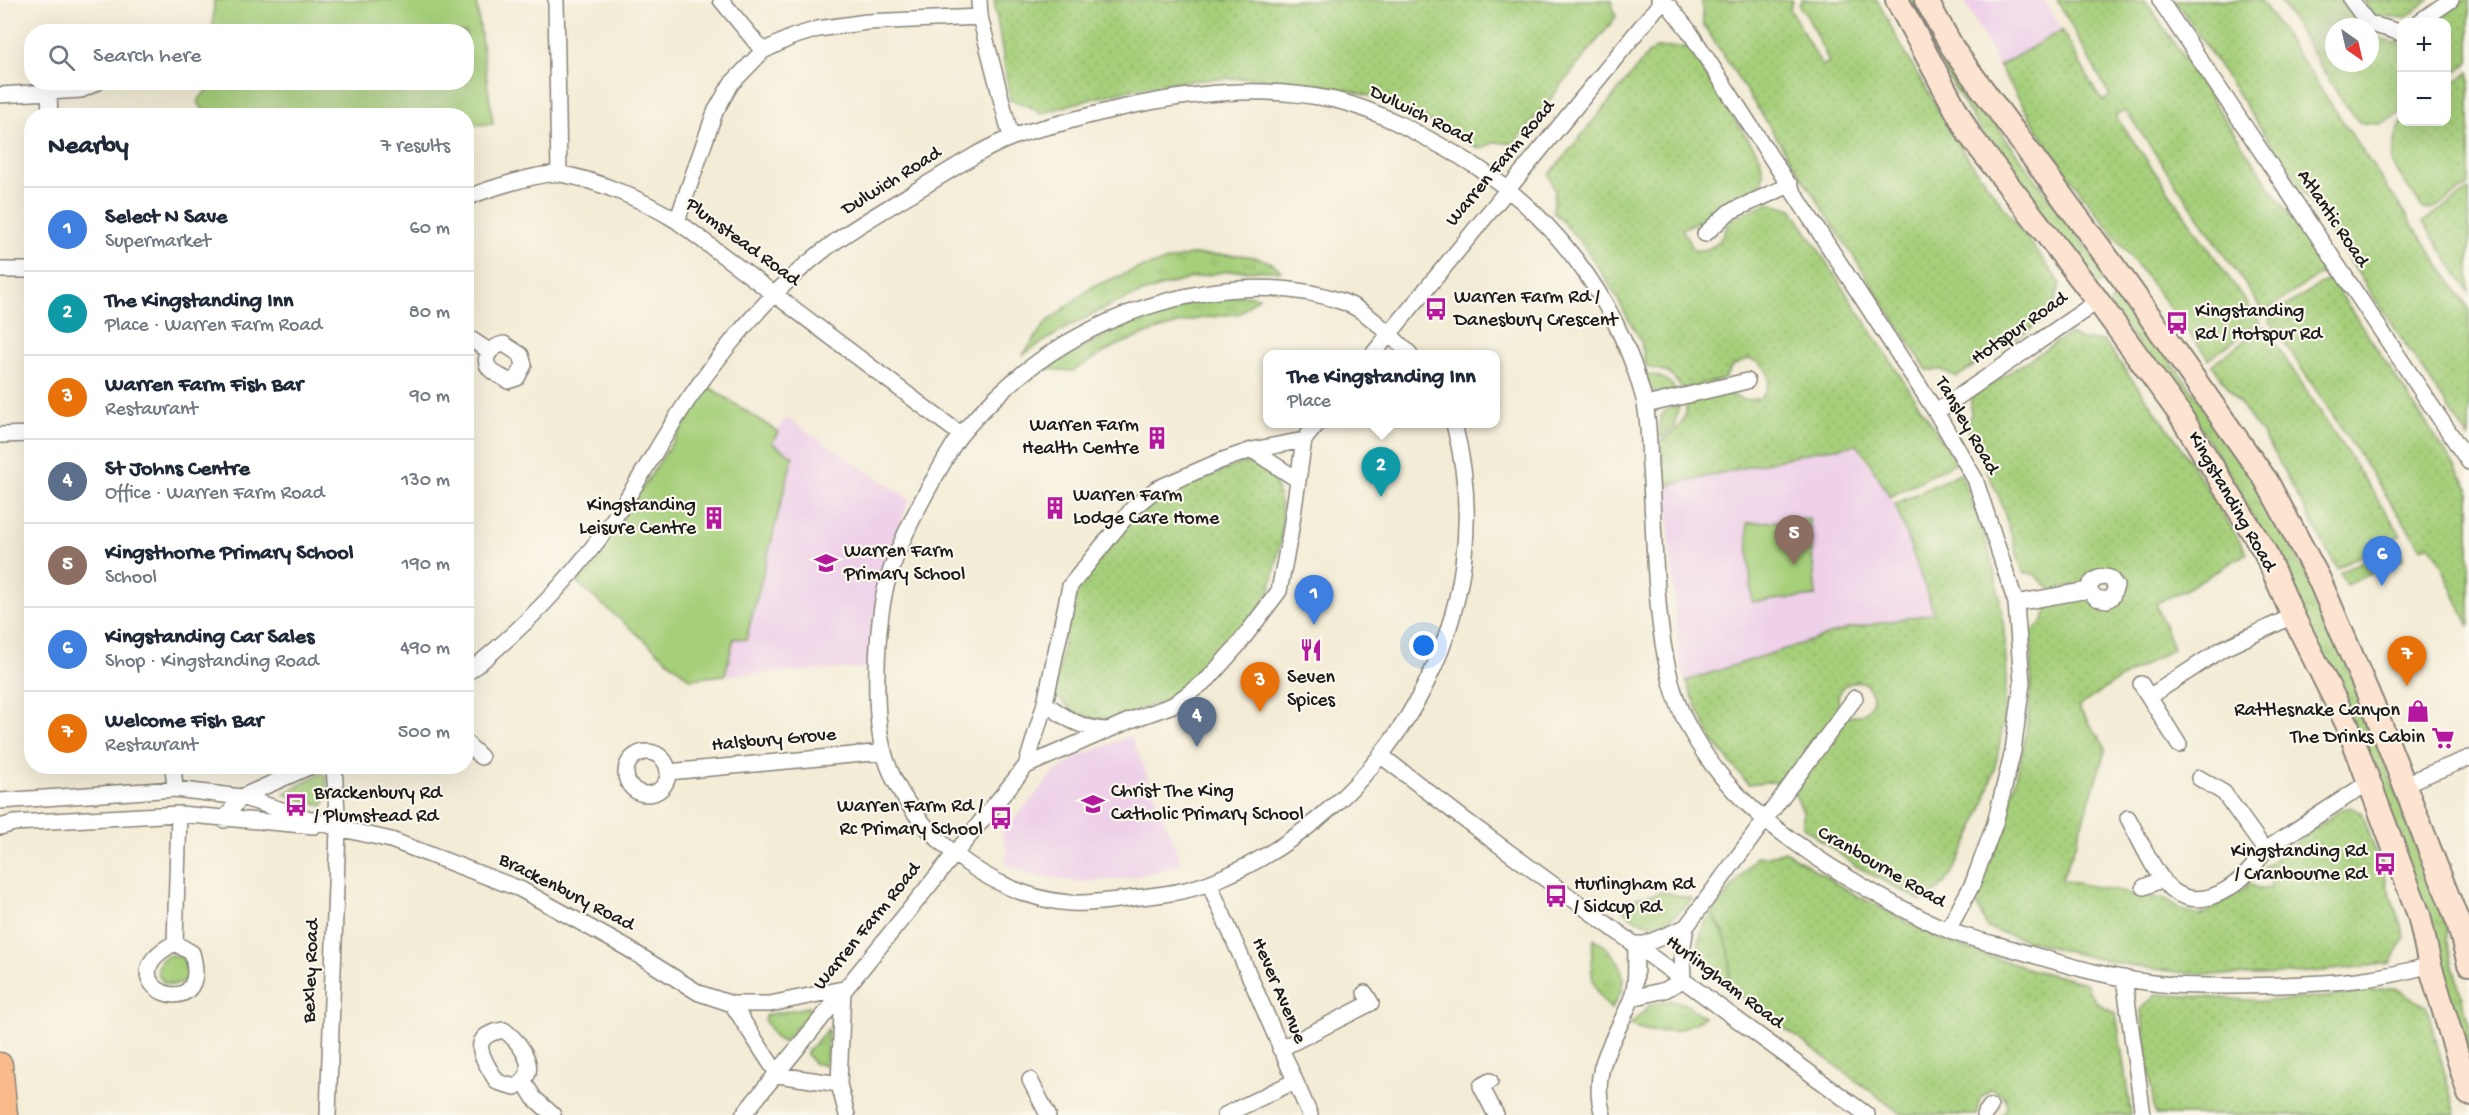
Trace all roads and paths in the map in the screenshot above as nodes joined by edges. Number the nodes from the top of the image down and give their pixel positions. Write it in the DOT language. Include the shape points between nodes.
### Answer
graph roads {
  1 [pos="556,0"];
  2 [pos="721,0"];
  3 [pos="979,0"];
  4 [pos="1661,0"];
  5 [pos="1897,0"];
  6 [pos="1926,0"];
  7 [pos="2160,0"];
  8 [pos="2351,0"];
  9 [pos="2451,0"];
  10 [pos="980,17"];
  11 [pos="2425,18"];
  12 [pos="2397,32"];
  13 [pos="763,51"];
  14 [pos="81,90"];
  15 [pos="49,92"];
  16 [pos="0,95"];
  17 [pos="50,108"];
  18 [pos="1011,137"];
  19 [pos="559,173"];
  20 [pos="1790,185"];
  21 [pos="1509,189"];
  22 [pos="474,195"];
  23 [pos="677,221"];
  24 [pos="1705,234"];
  25 [pos="0,270"];
  26 [pos="24,270"];
  27 [pos="2126,283"];
  28 [pos="776,294"];
  29 [pos="2098,301"];
  30 [pos="1389,334"];
  31 [pos="474,341"];
  32 [pos="1376,350"];
  33 [pos="1406,350"];
  34 [pos="489,351"];
  35 [pos="1747,381"];
  36 [pos="1646,405"];
  37 [pos="1936,412"];
  38 [pos="1313,428"];
  39 [pos="1455,428"];
  40 [pos="24,434"];
  41 [pos="960,434"];
  42 [pos="0,435"];
  43 [pos="1304,440"];
  44 [pos="1252,450"];
  45 [pos="2469,462"];
  46 [pos="1298,480"];
  47 [pos="2088,591"];
  48 [pos="2016,603"];
  49 [pos="2293,616"];
  50 [pos="474,667"];
  51 [pos="1855,698"];
  52 [pos="1045,703"];
  53 [pos="1106,730"];
  54 [pos="2179,745"];
  55 [pos="474,750"];
  56 [pos="884,752"];
  57 [pos="481,757"];
  58 [pos="1383,757"];
  59 [pos="2469,758"];
  60 [pos="1026,766"];
  61 [pos="668,772"];
  62 [pos="174,774"];
  63 [pos="293,774"];
  64 [pos="335,774"];
  65 [pos="2199,778"];
  66 [pos="2370,782"];
  67 [pos="2404,784"];
  68 [pos="175,789"];
  69 [pos="241,797"];
  70 [pos="0,801"];
  71 [pos="178,814"];
  72 [pos="2128,818"];
  73 [pos="224,820"];
  74 [pos="1765,820"];
  75 [pos="0,827"];
  76 [pos="338,828"];
  77 [pos="2265,850"];
  78 [pos="955,854"];
  79 [pos="2163,879"];
  80 [pos="1209,883"];
  81 [pos="2144,887"];
  82 [pos="1686,927"];
  83 [pos="1948,930"];
  84 [pos="175,943"];
  85 [pos="1636,944"];
  86 [pos="2469,964"];
  87 [pos="2430,965"];
  88 [pos="2124,978"];
  89 [pos="1683,980"];
  90 [pos="843,989"];
  91 [pos="1365,993"];
  92 [pos="1632,998"];
  93 [pos="732,1004"];
  94 [pos="1280,1048"];
  95 [pos="0,1065"];
  96 [pos="778,1075"];
  97 [pos="1030,1080"];
  98 [pos="1490,1081"];
  99 [pos="524,1082"];
  100 [pos="1293,1082"];
  101 [pos="839,1084"];
  102 [pos="2469,1094"];
  103 [pos="5,1115"];
  104 [pos="328,1115"];
  105 [pos="553,1115"];
  106 [pos="743,1115"];
  107 [pos="847,1115"];
  108 [pos="1048,1115"];
  109 [pos="1226,1115"];
  110 [pos="1310,1115"];
  111 [pos="1496,1115"];
  112 [pos="1603,1115"];
  113 [pos="1867,1115"];
  114 [pos="2143,1115"];
  1 -- 19 [label="street"];
  2 -- 13 [label="street"];
  3 -- 10 [label="street"];
  4 -- 20 [label="street, Tansley Road" via="1684,24"];
  4 -- 21 [label="street, Warren Farm Road"];
  5 -- 29 [label="main road, Kingstanding Road" via="1969,134"];
  6 -- 27 [label="main road, Kingstanding Road" via="1955,52"];
  7 -- 45 [label="street, Atlantic Road"];
  8 -- 12 [label="street" via="2368,23"];
  9 -- 11 [label="street"];
  10 -- 13 [label="street" via="867,22 818,29"];
  10 -- 18 [label="street"];
  13 -- 23 [label="street" via="731,84 715,112"];
  14 -- 15 [label="street"];
  15 -- 16 [label="street"];
  15 -- 17 [label="street"];
  18 -- 21 [label="street, Dulwich Road" via="1170,98 1279,93 1337,101 1387,118 1453,152"];
  18 -- 28 [label="street, Dulwich Road" via="833,243"];
  19 -- 22 [label="street"];
  19 -- 23 [label="street, Plumstead Road" via="641,200"];
  20 -- 24 [label="street" via="1729,212"];
  20 -- 37 [label="street, Tansley Road"];
  21 -- 30 [label="street, Warren Farm Road"];
  21 -- 36 [label="street, Cranbourne Road" via="1562,239 1591,283 1627,350"];
  23 -- 28 [label="street, Plumstead Road"];
  25 -- 26 [label="street"];
  27 -- 29 [label="main road"];
  27 -- 67 [label="main road, Kingstanding Road" via="2266,480 2319,579"];
  28 -- 41 [label="street, Plumstead Road"];
  28 -- 50 [label="street, Dulwich Road" via="735,337 688,401 611,522 572,574 524,626"];
  29 -- 37 [label="street, Hotspur Road"];
  29 -- 49 [label="main road, Kingstanding Road" via="2178,413 2259,542"];
  30 -- 32 [label="street, Warren Farm Road"];
  30 -- 33 [label="street"];
  30 -- 41 [label="street" via="1349,304 1298,292 1262,288 1214,291 1163,301 1085,330 1039,360"];
  31 -- 34 [label="street"];
  35 -- 36 [label="street"];
  36 -- 74 [label="street, Cranbourne Road" via="1661,622 1676,698 1707,759 1730,789"];
  37 -- 48 [label="street, Tansley Road" via="1976,479"];
  38 -- 43 [label="street, Warren Farm Road"];
  39 -- 58 [label="street" via="1467,492 1464,566 1456,608 1437,661"];
  40 -- 42 [label="street"];
  41 -- 56 [label="street" via="918,507 886,587 877,671"];
  43 -- 44 [label="street, Warren Farm Road"];
  43 -- 46 [label="street, Warren Farm Road"];
  44 -- 46 [label="street"];
  44 -- 52 [label="street, Warren Farm Road" via="1156,489 1127,515 1070,586"];
  46 -- 53 [label="street, Warren Farm Road" via="1279,591 1259,620 1208,679 1173,705"];
  47 -- 48 [label="street"];
  48 -- 83 [label="street, Tansley Road" via="2022,683 2013,752 1995,823 1973,883"];
  49 -- 54 [label="street" via="2145,691"];
  49 -- 66 [label="main road, Kingstanding Road" via="2347,724"];
  51 -- 74 [label="street"];
  52 -- 53 [label="street" via="1070,722"];
  52 -- 60 [label="street, Warren Farm Road"];
  53 -- 60 [label="street, Warren Farm Road"];
  55 -- 57 [label="street"];
  56 -- 61 [label="street, Halsbury Grove"];
  56 -- 78 [label="street" via="921,820"];
  58 -- 80 [label="street" via="1326,814 1263,859"];
  58 -- 85 [label="street, Hurlingham Road"];
  59 -- 67 [label="street"];
  60 -- 78 [label="street, Warren Farm Road"];
  62 -- 68 [label="street"];
  63 -- 69 [label="street"];
  64 -- 76 [label="street"];
  65 -- 77 [label="street" via="2224,793"];
  66 -- 77 [label="street"];
  66 -- 87 [label="main road, Kingstanding Road" via="2419,915"];
  67 -- 86 [label="main road, Kingstanding Road" via="2458,922"];
  68 -- 69 [label="street, Brackenbury Road"];
  68 -- 70 [label="street, Brackenbury Road"];
  69 -- 73 [label="street"];
  69 -- 76 [label="street, Brackenbury Road"];
  71 -- 73 [label="street, Brackenbury Road"];
  71 -- 75 [label="street, Brackenbury Road"];
  71 -- 84 [label="street"];
  72 -- 79 [label="street"];
  73 -- 76 [label="street, Brackenbury Road"];
  74 -- 82 [label="street"];
  74 -- 83 [label="street, Cranbourne Road" via="1851,879"];
  76 -- 93 [label="street, Brackenbury Road" via="391,840 520,889 699,993"];
  76 -- 104 [label="street, Bexley Road"];
  77 -- 79 [label="street" via="2255,867 2222,892 2206,898 2174,892"];
  78 -- 80 [label="street" via="1006,886 1068,903 1169,893"];
  78 -- 90 [label="street, Warren Farm Road"];
  79 -- 81 [label="street"];
  80 -- 94 [label="street, Hever Avenue"];
  82 -- 85 [label="street"];
  82 -- 89 [label="street"];
  83 -- 88 [label="street, Cranbourne Road" via="2068,966"];
  85 -- 89 [label="street, Hurlingham Road"];
  85 -- 92 [label="street"];
  87 -- 88 [label="street, Cranbourne Road" via="2392,977 2233,987"];
  87 -- 102 [label="main road, Kingstanding Road"];
  88 -- 114 [label="street"];
  89 -- 92 [label="street" via="1665,990"];
  89 -- 113 [label="street, Hurlingham Road"];
  90 -- 93 [label="street, Brackenbury Road" via="770,1004"];
  90 -- 96 [label="street, Warren Farm Road"];
  90 -- 101 [label="street"];
  91 -- 94 [label="street" via="1371,1003"];
  92 -- 112 [label="street" via="1606,1050 1598,1095"];
  93 -- 96 [label="street"];
  94 -- 100 [label="street, Hever Avenue"];
  95 -- 103 [label="main road"];
  96 -- 101 [label="street"];
  96 -- 106 [label="street, Warren Farm Road"];
  97 -- 108 [label="street"];
  98 -- 111 [label="street" via="1481,1086"];
  99 -- 105 [label="street" via="534,1098"];
  100 -- 109 [label="street"];
  100 -- 110 [label="street, Hever Avenue"];
  101 -- 107 [label="street"];
}
